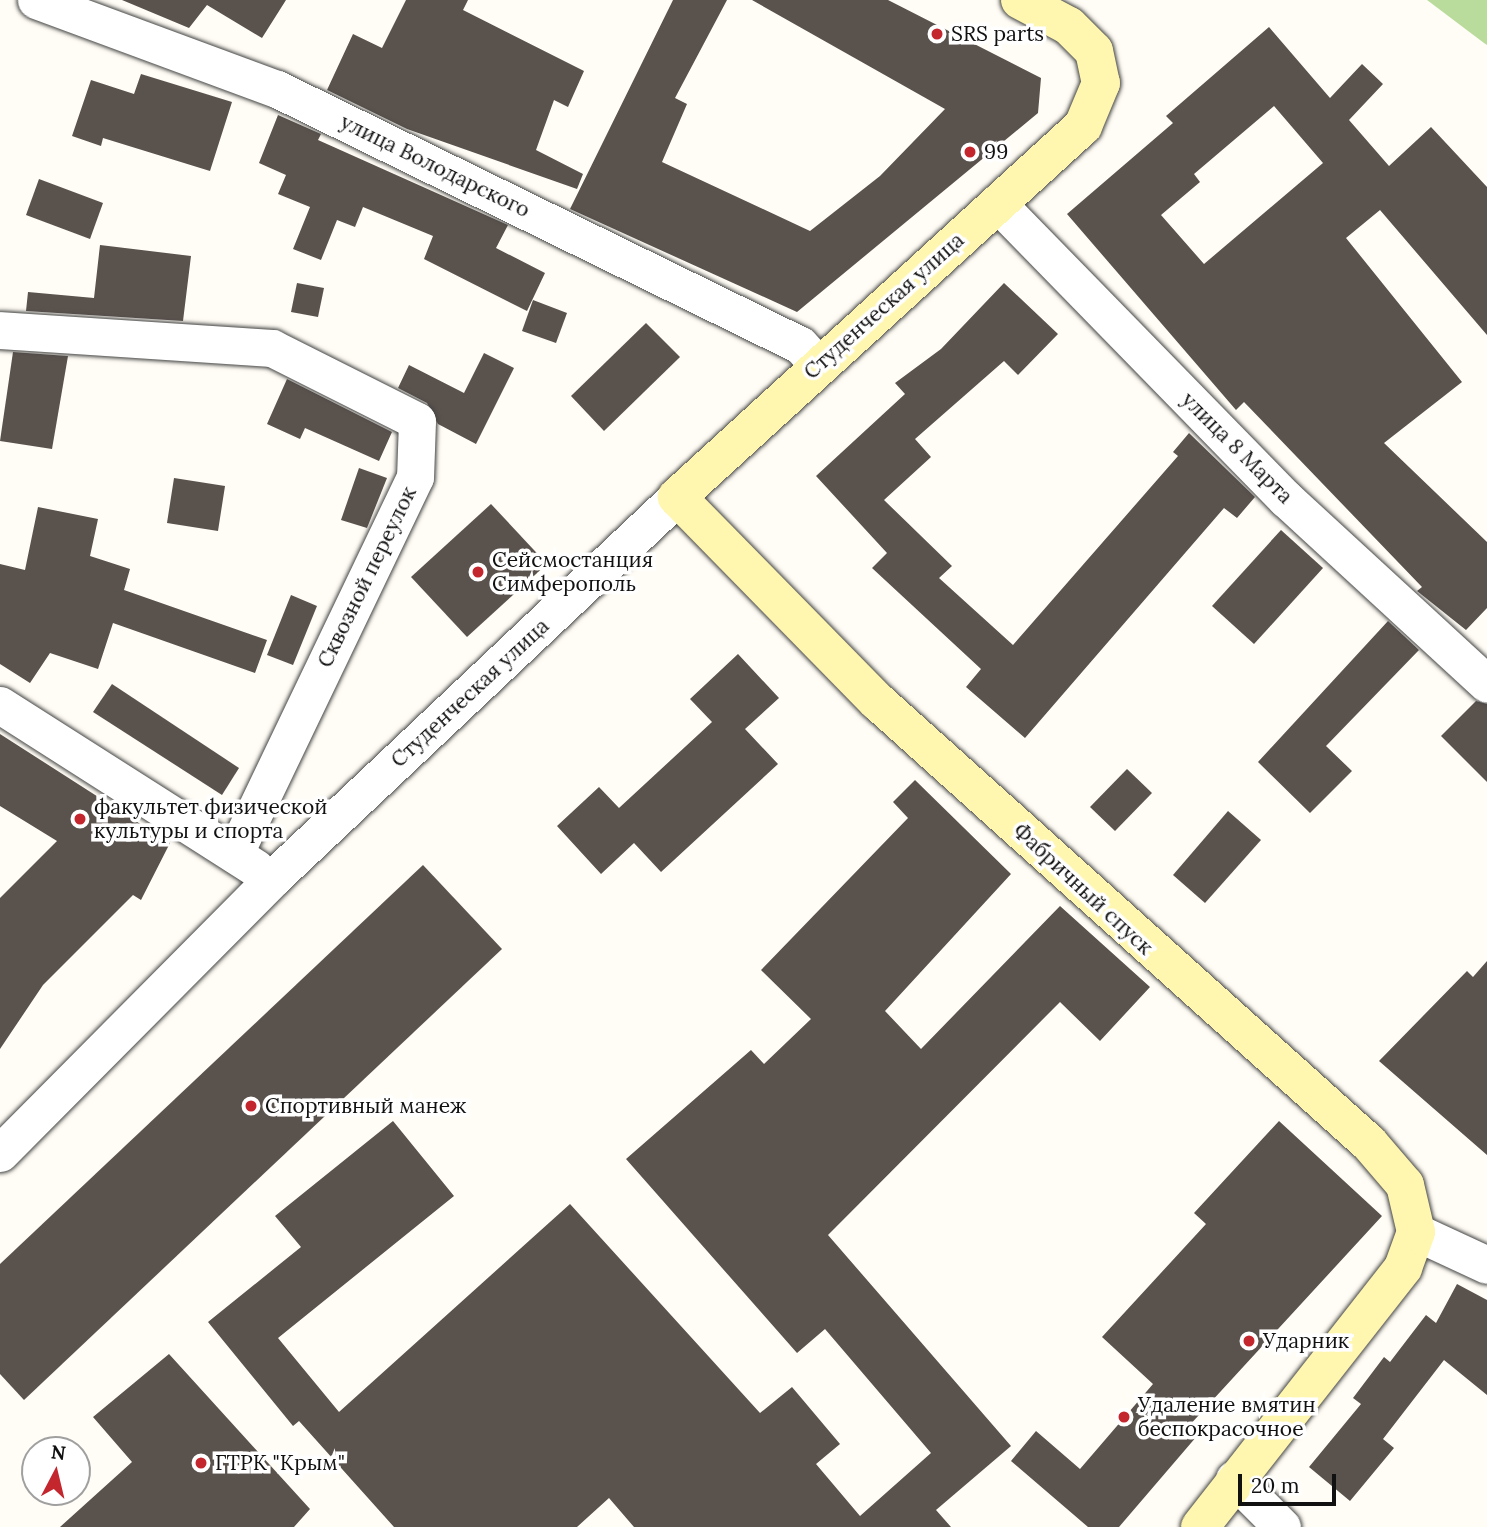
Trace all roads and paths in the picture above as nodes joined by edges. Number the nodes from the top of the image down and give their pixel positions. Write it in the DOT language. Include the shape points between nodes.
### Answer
graph roads {
  1 [pos="36,0"];
  2 [pos="1020,0"];
  3 [pos="997,203"];
  4 [pos="0,330"];
  5 [pos="818,364"];
  6 [pos="677,497"];
  7 [pos="1487,684"];
  8 [pos="0,705"];
  9 [pos="234,854"];
  10 [pos="274,878"];
  11 [pos="8,1133"];
  12 [pos="1416,1232"];
  13 [pos="1487,1265"];
  14 [pos="1234,1479"];
  15 [pos="1200,1527"];
  16 [pos="1282,1527"];
  1 -- 5 [label="street, улица Володарского" via="277,89 800,345"];
  2 -- 3 [label="main road, Студенческая улица" via="1069,26 1100,65 1096,104 1083,126"];
  3 -- 5 [label="main road, Студенческая улица"];
  3 -- 7 [label="street, улица 8 Марта" via="1286,499"];
  4 -- 9 [label="street, Сквозной переулок" via="272,348 417,421 415,477"];
  5 -- 6 [label="main road, Студенческая улица"];
  6 -- 10 [label="street, Студенческая улица"];
  6 -- 12 [label="main road, Фабричный спуск" via="877,701 1369,1143 1405,1185"];
  8 -- 9 [label="street"];
  9 -- 10 [label="street"];
  10 -- 11 [label="street, Студенческая улица"];
  12 -- 13 [label="street"];
  12 -- 14 [label="main road" via="1403,1268"];
  14 -- 15 [label="main road"];
  14 -- 16 [label="street"];
}
